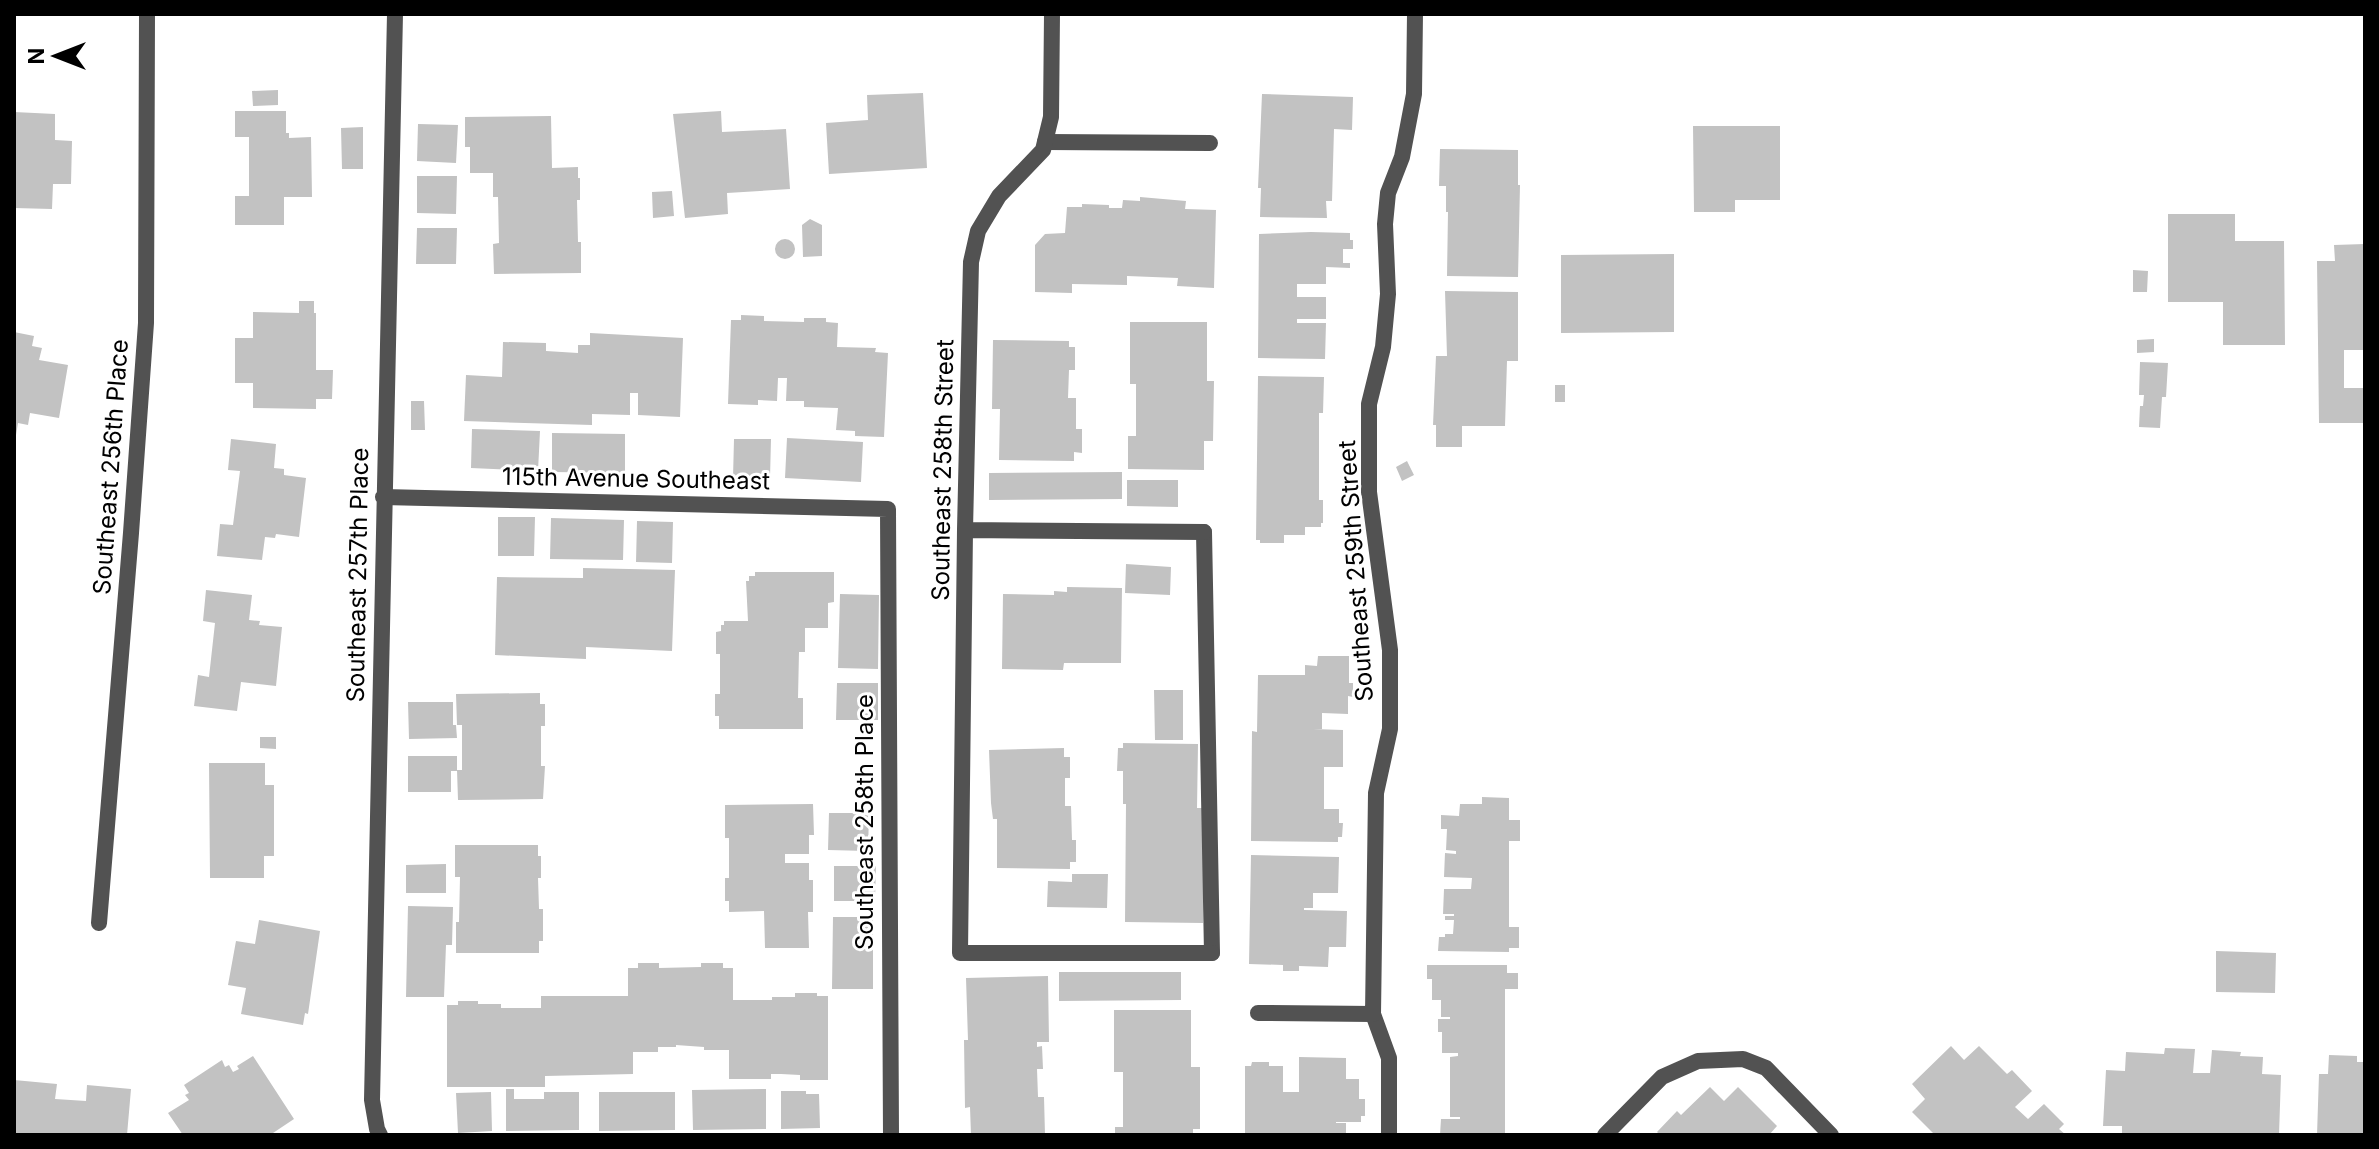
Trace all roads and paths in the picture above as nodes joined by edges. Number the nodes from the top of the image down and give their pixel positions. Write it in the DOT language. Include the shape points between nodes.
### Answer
graph roads {
  1 [pos="147,14"];
  2 [pos="395,14"];
  3 [pos="1052,14"];
  4 [pos="1415,14"];
  5 [pos="1045,142"];
  6 [pos="1210,143"];
  7 [pos="383,497"];
  8 [pos="888,509"];
  9 [pos="965,530"];
  10 [pos="99,923"];
  11 [pos="1258,1013"];
  12 [pos="1373,1014"];
  13 [pos="380,1135"];
  14 [pos="891,1135"];
  15 [pos="1389,1135"];
  16 [pos="1605,1135"];
  17 [pos="1831,1135"];
  1 -- 10 [label="street, Southeast 256th Place" via="146,323"];
  2 -- 7 [label="street, Southeast 257th Place"];
  3 -- 5 [label="street, Southeast 258th Street" via="1051,117"];
  4 -- 12 [label="street, Southeast 259th Street" via="1414,94 1402,157 1388,193 1388,294 1383,347 1369,404 1369,492 1390,650 1390,729 1376,793"];
  5 -- 6 [label="street"];
  5 -- 9 [label="street, Southeast 258th Street" via="999,196 978,231 971,262"];
  7 -- 8 [label="street, 115th Avenue Southeast"];
  7 -- 13 [label="street, Southeast 257th Place" via="372,1100"];
  8 -- 14 [label="street, Southeast 258th Place"];
  9 -- 9 [label="street, Southeast 258th Street" via="1204,532 1212,953 960,953"];
  11 -- 12 [label="street"];
  12 -- 15 [label="street" via="1389,1058"];
  16 -- 17 [label="street" via="1662,1077 1698,1061 1743,1059 1766,1068"];
}
